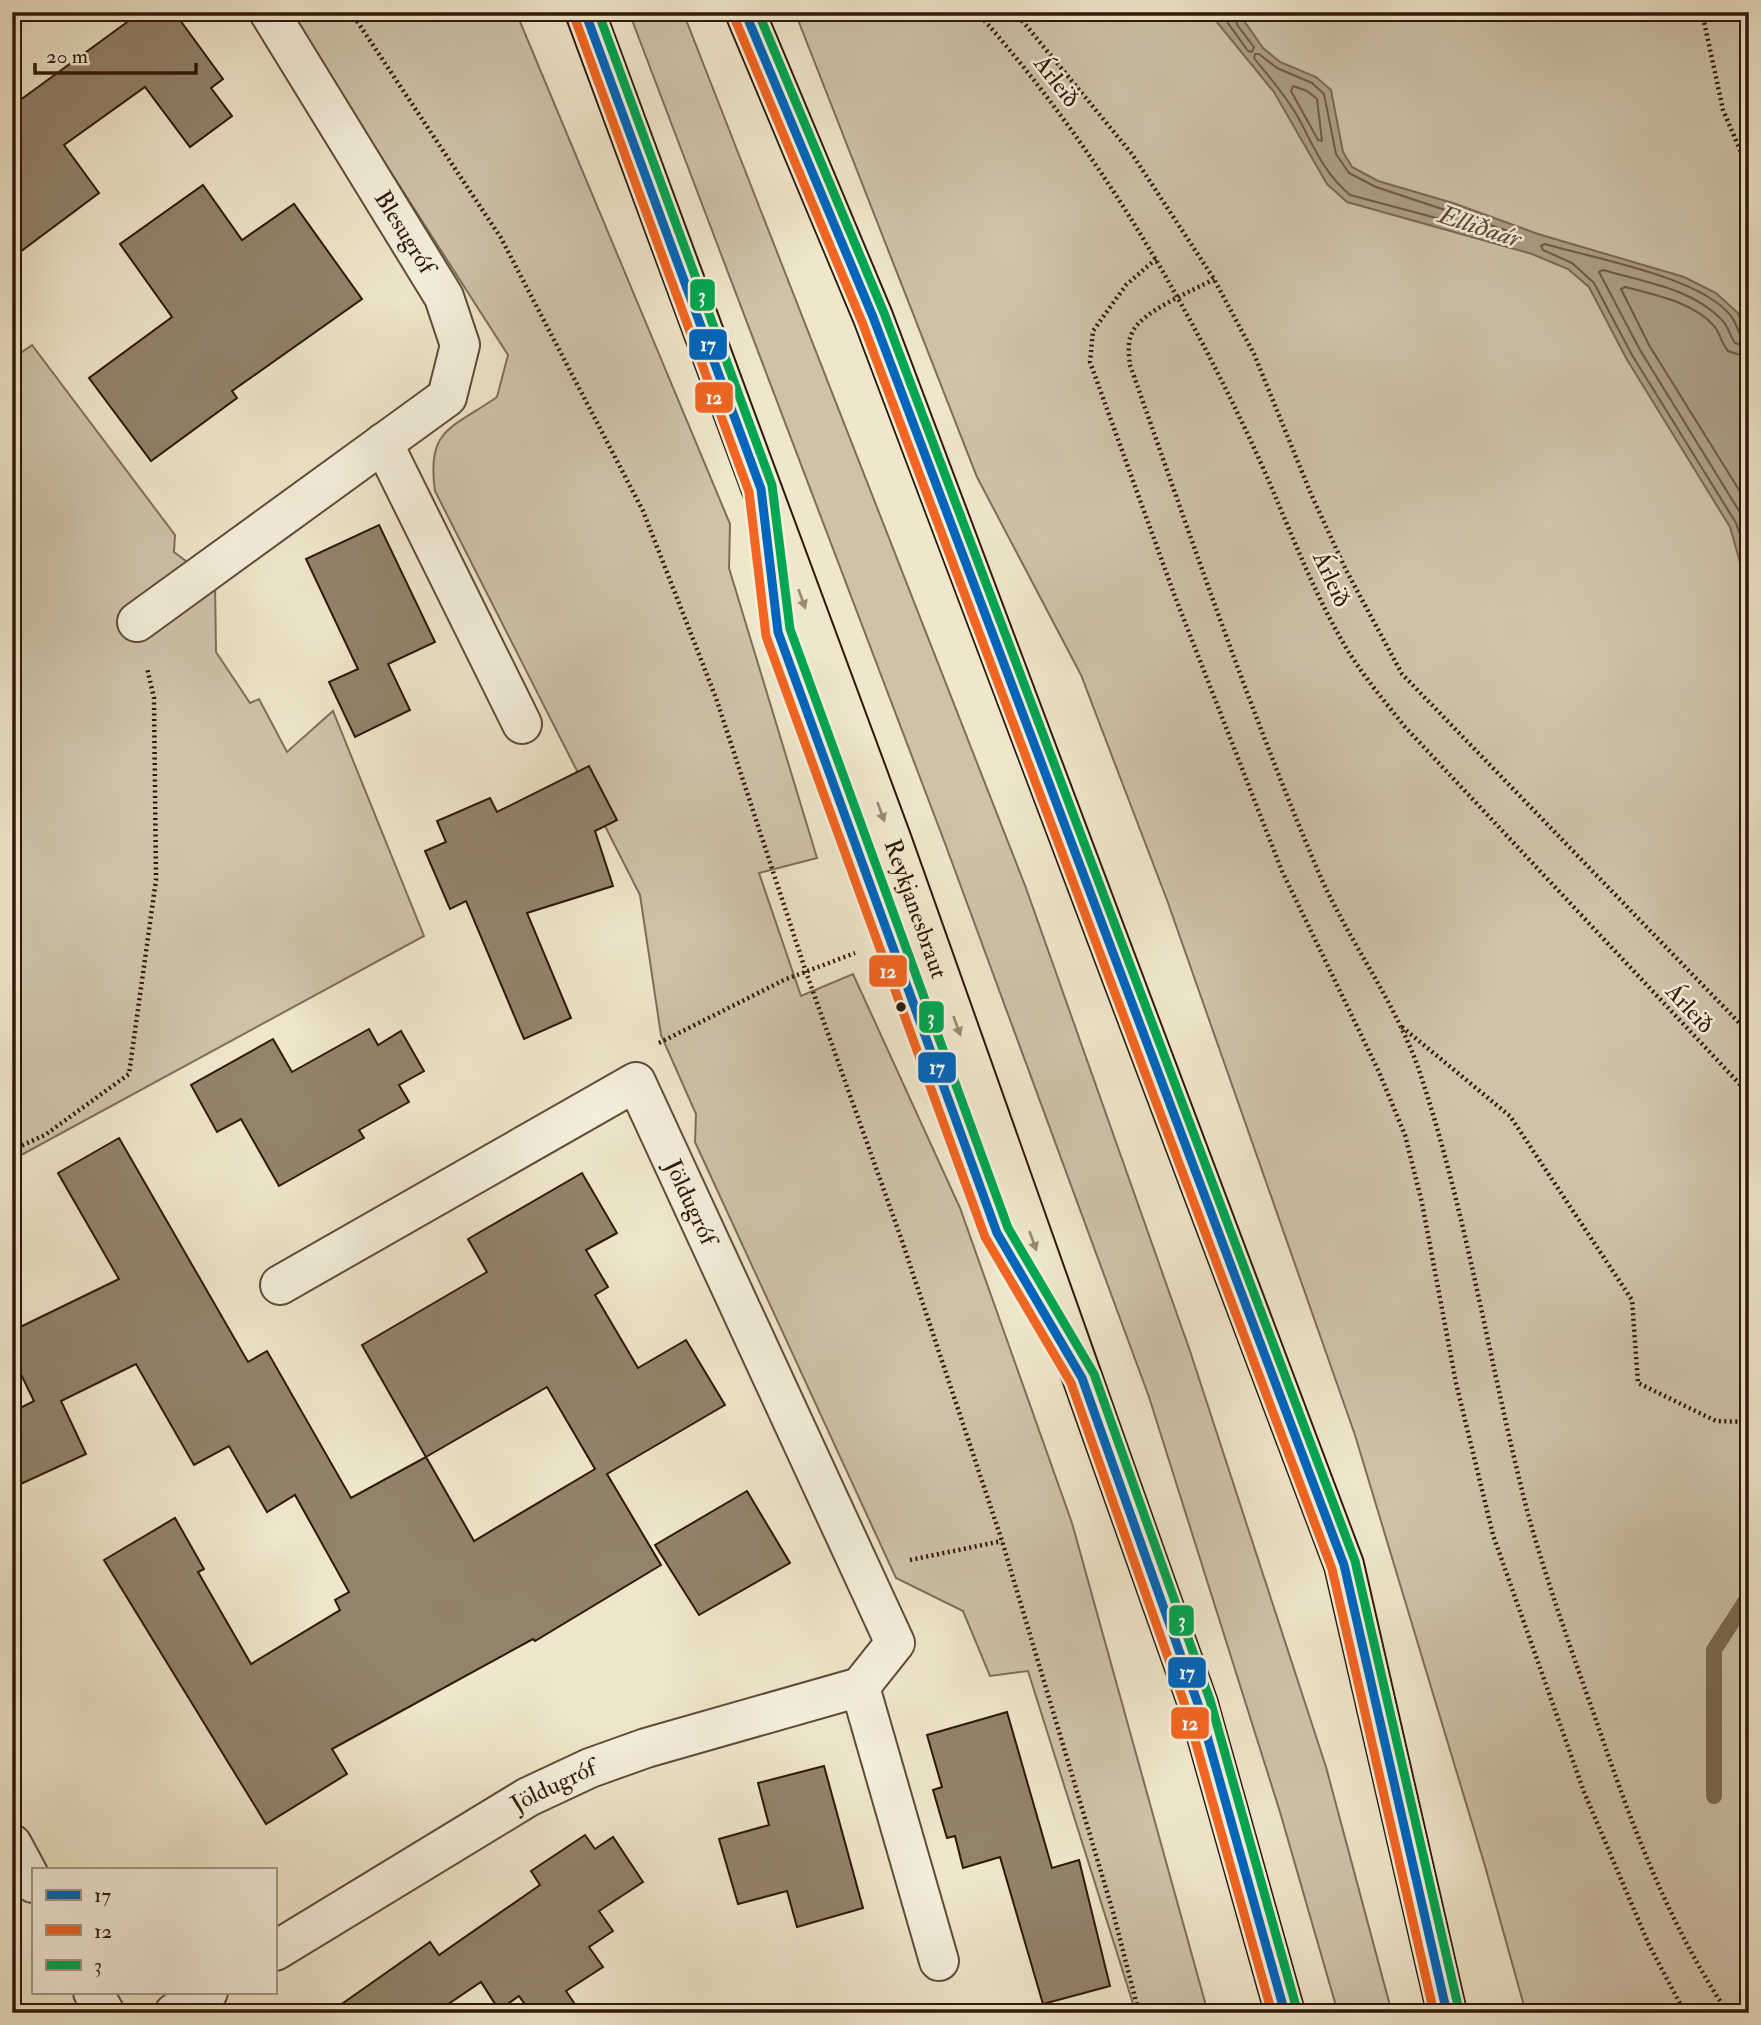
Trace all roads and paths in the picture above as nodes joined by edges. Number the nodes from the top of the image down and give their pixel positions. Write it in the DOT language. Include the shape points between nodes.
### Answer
graph roads {
  1 [pos="269,12"];
  2 [pos="351,12"];
  3 [pos="585,12"];
  4 [pos="745,12"];
  5 [pos="977,12"];
  6 [pos="1015,12"];
  7 [pos="1702,12"];
  8 [pos="1749,171"];
  9 [pos="1156,260"];
  10 [pos="1213,279"];
  11 [pos="1181,298"];
  12 [pos="383,443"];
  13 [pos="137,622"];
  14 [pos="522,724"];
  15 [pos="862,950"];
  16 [pos="806,972"];
  17 [pos="708,1017"];
  18 [pos="1402,1026"];
  19 [pos="1749,1033"];
  20 [pos="1749,1094"];
  21 [pos="12,1150"];
  22 [pos="280,1285"];
  23 [pos="1749,1422"];
  24 [pos="1002,1541"];
  25 [pos="920,1558"];
  26 [pos="860,1687"];
  27 [pos="12,1844"];
  28 [pos="32,1881"];
  29 [pos="276,1950"];
  30 [pos="939,1961"];
  31 [pos="94,1994"];
  32 [pos="205,1994"];
  33 [pos="105,2013"];
  34 [pos="174,2013"];
  35 [pos="1139,2013"];
  36 [pos="1285,2013"];
  37 [pos="1447,2013"];
  38 [pos="1685,2013"];
  39 [pos="1728,2013"];
  1 -- 12 [label="street, Blesugróf" via="444,297 460,345 447,397"];
  2 -- 16 [label="path" via="501,238 643,511 716,698"];
  3 -- 36 [label="highway, Reykjanesbraut, one-way" via="892,841 1198,1704"];
  4 -- 37 [label="highway" via="873,317 1344,1565"];
  5 -- 9 [label="path, Árleið" via="1057,108"];
  6 -- 10 [label="path, Árleið" via="1132,153"];
  7 -- 8 [label="path" via="1723,110"];
  9 -- 11 [label="path, Árleið"];
  9 -- 38 [label="path" via="1126,285 1093,331 1090,362 1282,871 1405,1135 1493,1535 1584,1792 1649,1945"];
  10 -- 11 [label="path"];
  10 -- 19 [label="path, Árleið" via="1254,354 1346,570 1402,674"];
  11 -- 18 [label="path" via="1142,320 1132,332 1130,365 1274,763 1321,877"];
  11 -- 20 [label="path, Árleið" via="1320,597 1368,681 1405,727"];
  12 -- 13 [label="street, Blesugróf"];
  12 -- 14 [label="street"];
  13 -- 21 [label="path" via="154,698 157,855 129,1074 45,1135"];
  15 -- 16 [label="path"];
  16 -- 17 [label="path"];
  16 -- 24 [label="path"];
  18 -- 23 [label="path" via="1510,1116 1632,1300 1638,1383 1716,1421"];
  18 -- 39 [label="path" via="1445,1154 1529,1517 1575,1659 1622,1795 1673,1916"];
  22 -- 26 [label="street, Jöldugróf" via="636,1083 895,1643"];
  24 -- 25 [label="path"];
  24 -- 35 [label="path"];
  26 -- 29 [label="street, Jöldugróf" via="590,1768 528,1797"];
  26 -- 30 [label="street"];
  27 -- 28 [label="street"];
  31 -- 33 [label="street"];
  32 -- 34 [label="street"];
}
